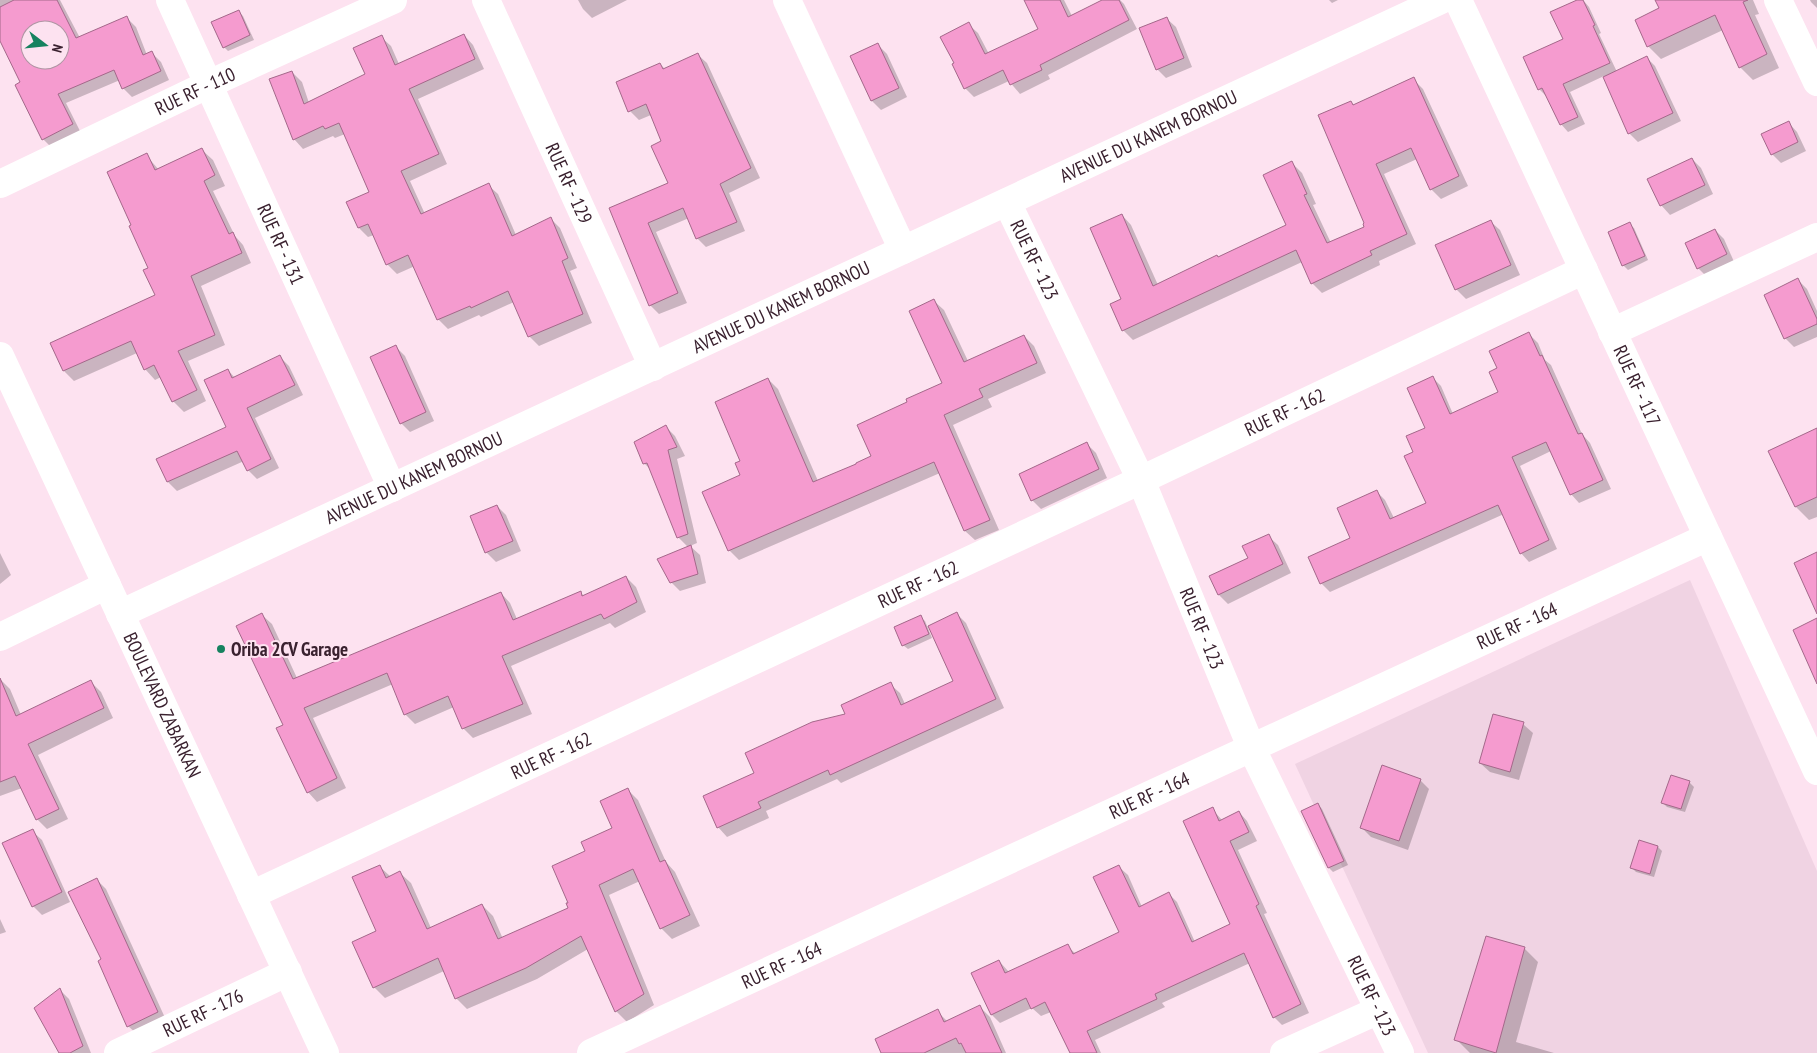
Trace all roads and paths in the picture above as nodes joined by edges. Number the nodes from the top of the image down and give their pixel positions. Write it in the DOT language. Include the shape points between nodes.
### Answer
graph roads {
  1 [pos="170,0"];
  2 [pos="393,0"];
  3 [pos="486,0"];
  4 [pos="1441,0"];
  5 [pos="1458,0"];
  6 [pos="1778,0"];
  7 [pos="797,3"];
  8 [pos="1817,82"];
  9 [pos="209,84"];
  10 [pos="0,184"];
  11 [pos="1007,202"];
  12 [pos="1817,237"];
  13 [pos="904,250"];
  14 [pos="1584,270"];
  15 [pos="1612,332"];
  16 [pos="0,356"];
  17 [pos="652,367"];
  18 [pos="1141,480"];
  19 [pos="392,488"];
  20 [pos="1708,537"];
  21 [pos="107,585"];
  22 [pos="120,614"];
  23 [pos="0,637"];
  24 [pos="1251,747"];
  25 [pos="1817,771"];
  26 [pos="251,895"];
  27 [pos="288,972"];
  28 [pos="1379,1010"];
  29 [pos="118,1053"];
  30 [pos="325,1053"];
  31 [pos="591,1053"];
  32 [pos="1284,1053"];
  33 [pos="1400,1053"];
  1 -- 9 [label="street, RUE RF - 131"];
  2 -- 9 [label="street, RUE RF - 110"];
  3 -- 17 [label="street, RUE RF - 129"];
  4 -- 11 [label="street, AVENUE DU KANEM BORNOU"];
  5 -- 14 [label="street, RUE RF - 117"];
  6 -- 8 [label="street"];
  7 -- 13 [label="street"];
  9 -- 10 [label="street, RUE RF - 110"];
  9 -- 19 [label="street, RUE RF - 131"];
  11 -- 13 [label="street, AVENUE DU KANEM BORNOU"];
  11 -- 18 [label="street, RUE RF - 123"];
  12 -- 15 [label="street"];
  13 -- 17 [label="street, AVENUE DU KANEM BORNOU"];
  14 -- 15 [label="street, RUE RF - 117"];
  14 -- 18 [label="street, RUE RF - 162"];
  15 -- 20 [label="street, RUE RF - 117"];
  16 -- 21 [label="street, BOULEVARD ZABARKAN"];
  17 -- 19 [label="street, AVENUE DU KANEM BORNOU"];
  18 -- 24 [label="street, RUE RF - 123"];
  18 -- 26 [label="street, RUE RF - 162"];
  19 -- 22 [label="street, AVENUE DU KANEM BORNOU"];
  20 -- 24 [label="street, RUE RF - 164"];
  20 -- 25 [label="street, RUE RF - 117"];
  21 -- 22 [label="street, BOULEVARD ZABARKAN"];
  21 -- 23 [label="street"];
  22 -- 26 [label="street, BOULEVARD ZABARKAN"];
  24 -- 28 [label="street, RUE RF - 123"];
  24 -- 31 [label="street, RUE RF - 164"];
  26 -- 27 [label="street, BOULEVARD ZABARKAN"];
  27 -- 29 [label="street, RUE RF - 176"];
  27 -- 30 [label="street, BOULEVARD ZABARKAN"];
  28 -- 32 [label="street"];
  28 -- 33 [label="street, RUE RF - 123"];
}
